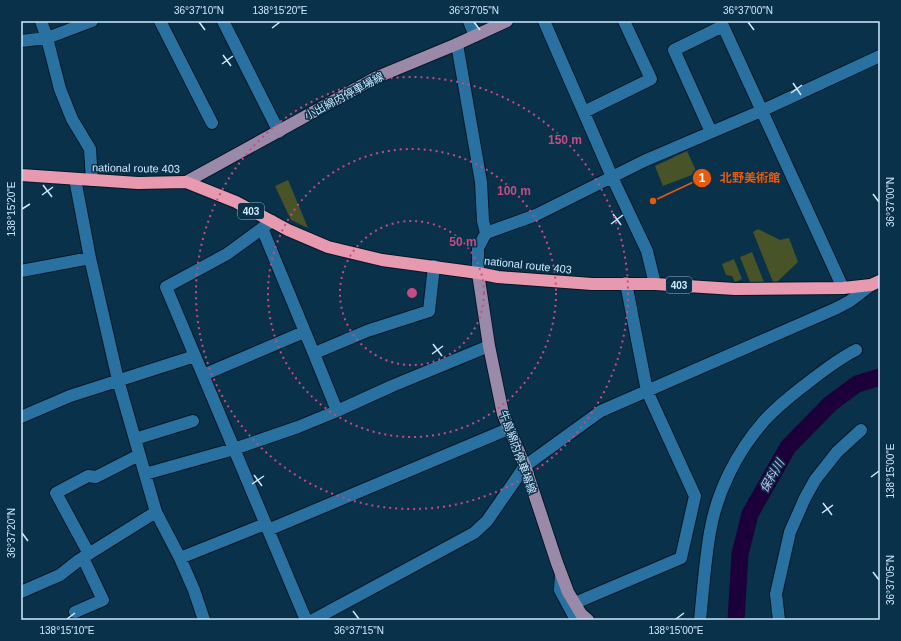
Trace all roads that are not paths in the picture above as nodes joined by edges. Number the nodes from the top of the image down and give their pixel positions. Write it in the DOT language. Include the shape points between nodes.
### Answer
graph roads {
  1 [pos="41,21"];
  2 [pos="92,21"];
  3 [pos="160,21"];
  4 [pos="223,21"];
  5 [pos="469,21"];
  6 [pos="507,21"];
  7 [pos="544,21"];
  8 [pos="624,21"];
  9 [pos="721,24"];
  10 [pos="475,36"];
  11 [pos="47,38"];
  12 [pos="21,41"];
  13 [pos="457,44"];
  14 [pos="880,56"];
  15 [pos="761,111"];
  16 [pos="584,112"];
  17 [pos="212,123"];
  18 [pos="279,132"];
  19 [pos="711,132"];
  20 [pos="21,175"];
  21 [pos="612,177"];
  22 [pos="75,179"];
  23 [pos="92,180"];
  24 [pos="186,182"];
  25 [pos="267,224"];
  26 [pos="486,233"];
  27 [pos="90,258"];
  28 [pos="434,266"];
  29 [pos="21,271"];
  30 [pos="478,273"];
  31 [pos="626,283"];
  32 [pos="875,283"];
  33 [pos="655,284"];
  34 [pos="843,288"];
  35 [pos="304,332"];
  36 [pos="489,346"];
  37 [pos="856,350"];
  38 [pos="315,353"];
  39 [pos="195,356"];
  40 [pos="203,375"];
  41 [pos="118,380"];
  42 [pos="647,391"];
  43 [pos="337,411"];
  44 [pos="21,417"];
  45 [pos="193,421"];
  46 [pos="508,429"];
  47 [pos="861,430"];
  48 [pos="135,439"];
  49 [pos="234,449"];
  50 [pos="139,455"];
  51 [pos="525,466"];
  52 [pos="145,474"];
  53 [pos="156,512"];
  54 [pos="267,527"];
  55 [pos="86,556"];
  56 [pos="180,558"];
  57 [pos="561,574"];
  58 [pos="21,592"];
  59 [pos="575,604"];
  60 [pos="75,612"];
  61 [pos="204,620"];
  62 [pos="306,620"];
  63 [pos="313,620"];
  64 [pos="576,620"];
  65 [pos="588,620"];
  66 [pos="700,620"];
  67 [pos="779,620"];
  1 -- 11 [label="street"];
  2 -- 11 [label="street"];
  3 -- 17 [label="street"];
  4 -- 18 [label="street"];
  5 -- 10 [label="street"];
  6 -- 10 [label="main road, 小出綿内停車場線"];
  7 -- 16 [label="street"];
  8 -- 16 [label="street" via="651,79"];
  9 -- 15 [label="street"];
  9 -- 19 [label="street" via="674,50"];
  10 -- 13 [label="main road, 小出綿内停車場線"];
  11 -- 12 [label="street"];
  11 -- 23 [label="street" via="60,89 72,119 90,149"];
  13 -- 18 [label="main road, 小出綿内停車場線" via="375,78"];
  13 -- 26 [label="street" via="481,182"];
  14 -- 15 [label="street"];
  15 -- 19 [label="street"];
  15 -- 34 [label="street"];
  16 -- 21 [label="street"];
  18 -- 24 [label="main road, 小出綿内停車場線"];
  19 -- 21 [label="street"];
  20 -- 22 [label="highway, national route 403 / 403"];
  21 -- 26 [label="street" via="536,215"];
  21 -- 33 [label="street" via="647,251"];
  22 -- 23 [label="highway, national route 403 / 403"];
  22 -- 27 [label="street"];
  23 -- 24 [label="highway, national route 403 / 403" via="138,183"];
  24 -- 25 [label="highway, national route 403 / 403" via="236,202"];
  25 -- 28 [label="highway, national route 403 / 403" via="328,247 382,260"];
  25 -- 35 [label="street"];
  25 -- 39 [label="street" via="227,254 166,286"];
  26 -- 30 [label="street" via="478,248"];
  27 -- 29 [label="street"];
  27 -- 41 [label="street"];
  28 -- 30 [label="highway, national route 403 / 403"];
  28 -- 38 [label="street" via="429,311 367,331"];
  30 -- 31 [label="highway, national route 403 / 403" via="567,283"];
  30 -- 36 [label="main road, 牛島綿内停車場線"];
  31 -- 33 [label="highway, national route 403 / 403"];
  31 -- 42 [label="street"];
  32 -- 34 [label="highway, national route 403 / 403"];
  32 -- 42 [label="street" via="837,308"];
  33 -- 34 [label="highway, national route 403 / 403" via="735,289"];
  35 -- 38 [label="street"];
  35 -- 40 [label="street"];
  36 -- 43 [label="street"];
  36 -- 46 [label="main road, 牛島綿内停車場線"];
  37 -- 66 [label="street" via="821,373 764,420 742,450 726,479 710,531"];
  38 -- 43 [label="street"];
  39 -- 40 [label="street"];
  39 -- 41 [label="street"];
  40 -- 49 [label="street"];
  41 -- 44 [label="street" via="70,396"];
  41 -- 48 [label="street"];
  42 -- 51 [label="street" via="601,412"];
  42 -- 59 [label="street" via="695,496 681,558"];
  43 -- 49 [label="street"];
  45 -- 48 [label="street"];
  46 -- 51 [label="main road, 牛島綿内停車場線"];
  46 -- 54 [label="street"];
  47 -- 67 [label="street" via="837,452 815,480 790,532 776,594"];
  48 -- 50 [label="street"];
  49 -- 52 [label="street"];
  49 -- 54 [label="street"];
  50 -- 52 [label="street"];
  50 -- 55 [label="street" via="96,477 88,476 56,493"];
  51 -- 57 [label="main road, 牛島綿内停車場線"];
  51 -- 63 [label="street" via="487,521 474,533"];
  52 -- 53 [label="street"];
  53 -- 55 [label="street"];
  53 -- 56 [label="street"];
  54 -- 56 [label="street"];
  54 -- 62 [label="street"];
  55 -- 58 [label="street" via="60,575"];
  55 -- 60 [label="street" via="103,600"];
  56 -- 61 [label="street"];
  57 -- 59 [label="main road, 牛島綿内停車場線"];
  57 -- 64 [label="street" via="560,590"];
  59 -- 65 [label="main road, 牛島綿内停車場線"];
}
